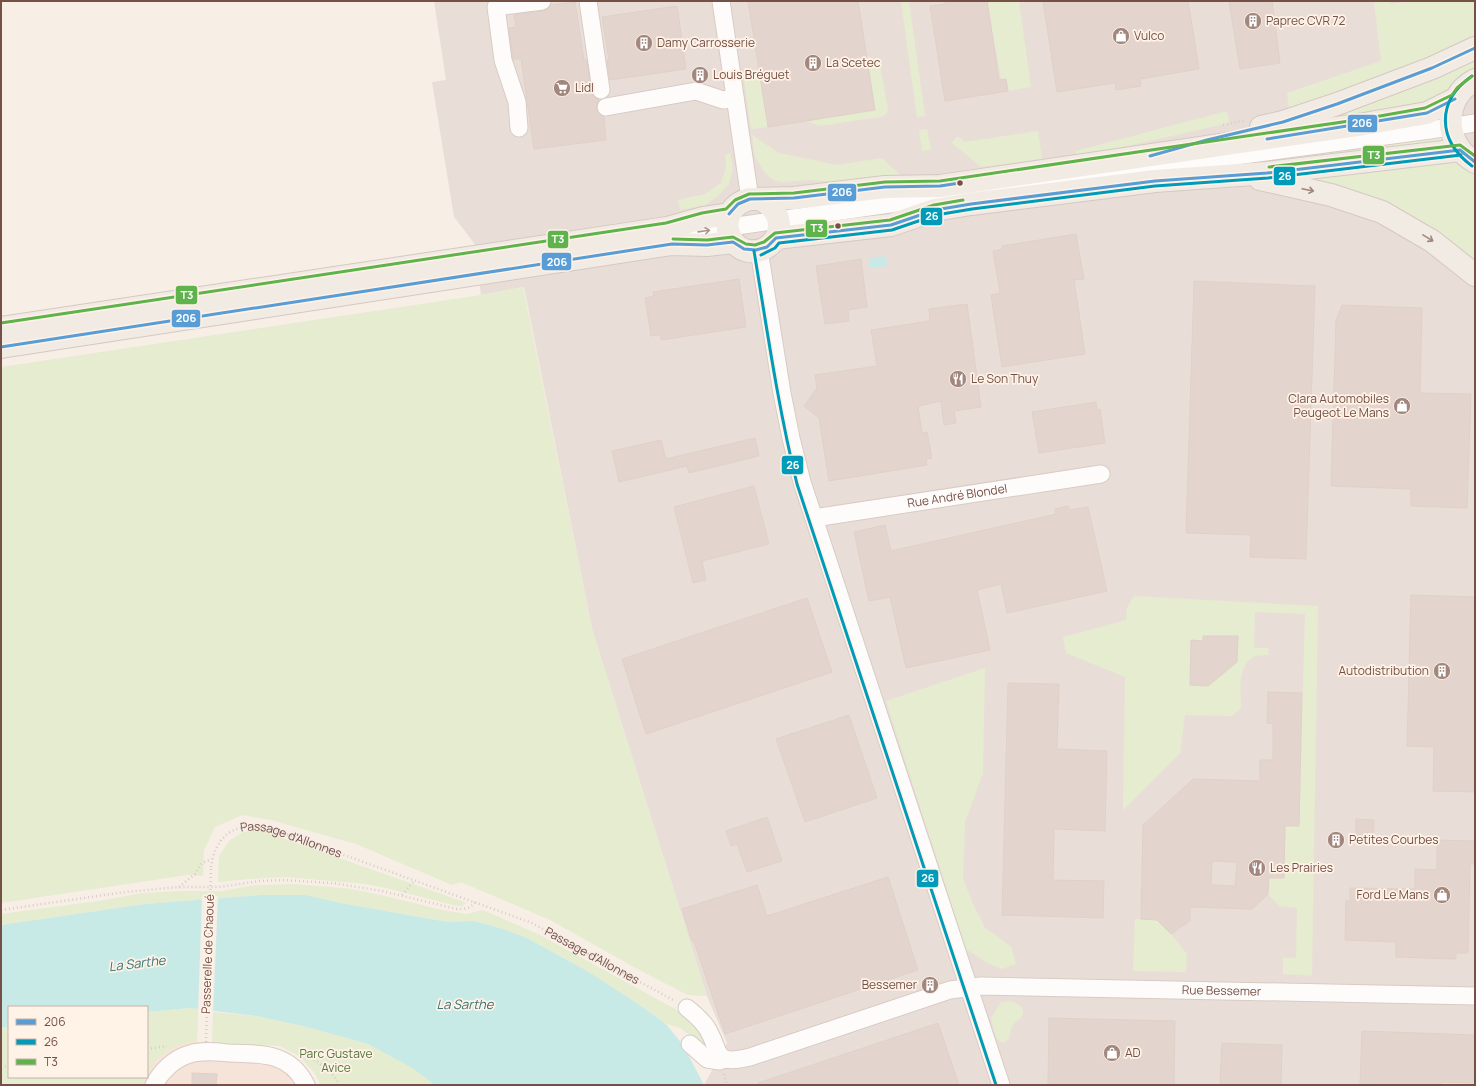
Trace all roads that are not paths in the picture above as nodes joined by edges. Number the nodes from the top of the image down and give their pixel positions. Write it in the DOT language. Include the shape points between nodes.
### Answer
graph roads {
  1 [pos="542,1"];
  2 [pos="588,1"];
  3 [pos="721,1"];
  4 [pos="1475,48"];
  5 [pos="1475,80"];
  6 [pos="601,90"];
  7 [pos="735,98"];
  8 [pos="1455,99"];
  9 [pos="606,107"];
  10 [pos="1475,122"];
  11 [pos="1450,127"];
  12 [pos="520,128"];
  13 [pos="1150,156"];
  14 [pos="1467,156"];
  15 [pos="1215,176"];
  16 [pos="755,199"];
  17 [pos="730,228"];
  18 [pos="771,236"];
  19 [pos="1475,275"];
  20 [pos="1,328"];
  21 [pos="1,336"];
  22 [pos="1,347"];
  23 [pos="1101,474"];
  24 [pos="814,518"];
  25 [pos="968,987"];
  26 [pos="1475,996"];
  27 [pos="688,1008"];
  28 [pos="690,1044"];
  29 [pos="724,1059"];
  30 [pos="154,1085"];
  31 [pos="306,1085"];
  32 [pos="1001,1085"];
  1 -- 12 [label="street" via="496,7 503,60 517,102"];
  2 -- 6 [label="street"];
  3 -- 7 [label="street"];
  4 -- 13 [label="main road" via="1432,68 1283,122"];
  5 -- 8 [label="main road"];
  7 -- 9 [label="street" via="723,100 696,92"];
  7 -- 16 [label="street"];
  8 -- 11 [label="main road" via="1450,113"];
  8 -- 13 [label="main road" via="1427,113"];
  10 -- 11 [label="street"];
  11 -- 14 [label="main road" via="1453,139"];
  11 -- 18 [label="street"];
  13 -- 16 [label="main road" via="940,186 885,187 794,198"];
  14 -- 15 [label="main road"];
  15 -- 18 [label="main road" via="971,204 935,210 890,225"];
  15 -- 19 [label="main road, one-way" via="1258,179 1331,195 1382,212 1432,241"];
  16 -- 17 [label="main road" via="738,204"];
  16 -- 18 [label="main road" via="772,207"];
  17 -- 18 [label="street"];
  17 -- 18 [label="main road" via="738,247 745,250 752,251"];
  17 -- 20 [label="main road" via="703,218 667,228"];
  21 -- 17 [label="street, one-way"];
  17 -- 22 [label="main road" via="707,245 672,244"];
  18 -- 24 [label="street" via="782,393 802,482"];
  23 -- 24 [label="street, Rue André Blondel"];
  24 -- 25 [label="street"];
  25 -- 26 [label="street, Rue Bessemer"];
  25 -- 29 [label="street" via="950,990 750,1057 733,1061"];
  25 -- 32 [label="street"];
  27 -- 29 [label="street" via="707,1028"];
  28 -- 29 [label="street" via="707,1059"];
  30 -- 31 [label="street" via="167,1067 178,1060 190,1054 208,1052 262,1054 276,1058 288,1063 298,1072"];
}
